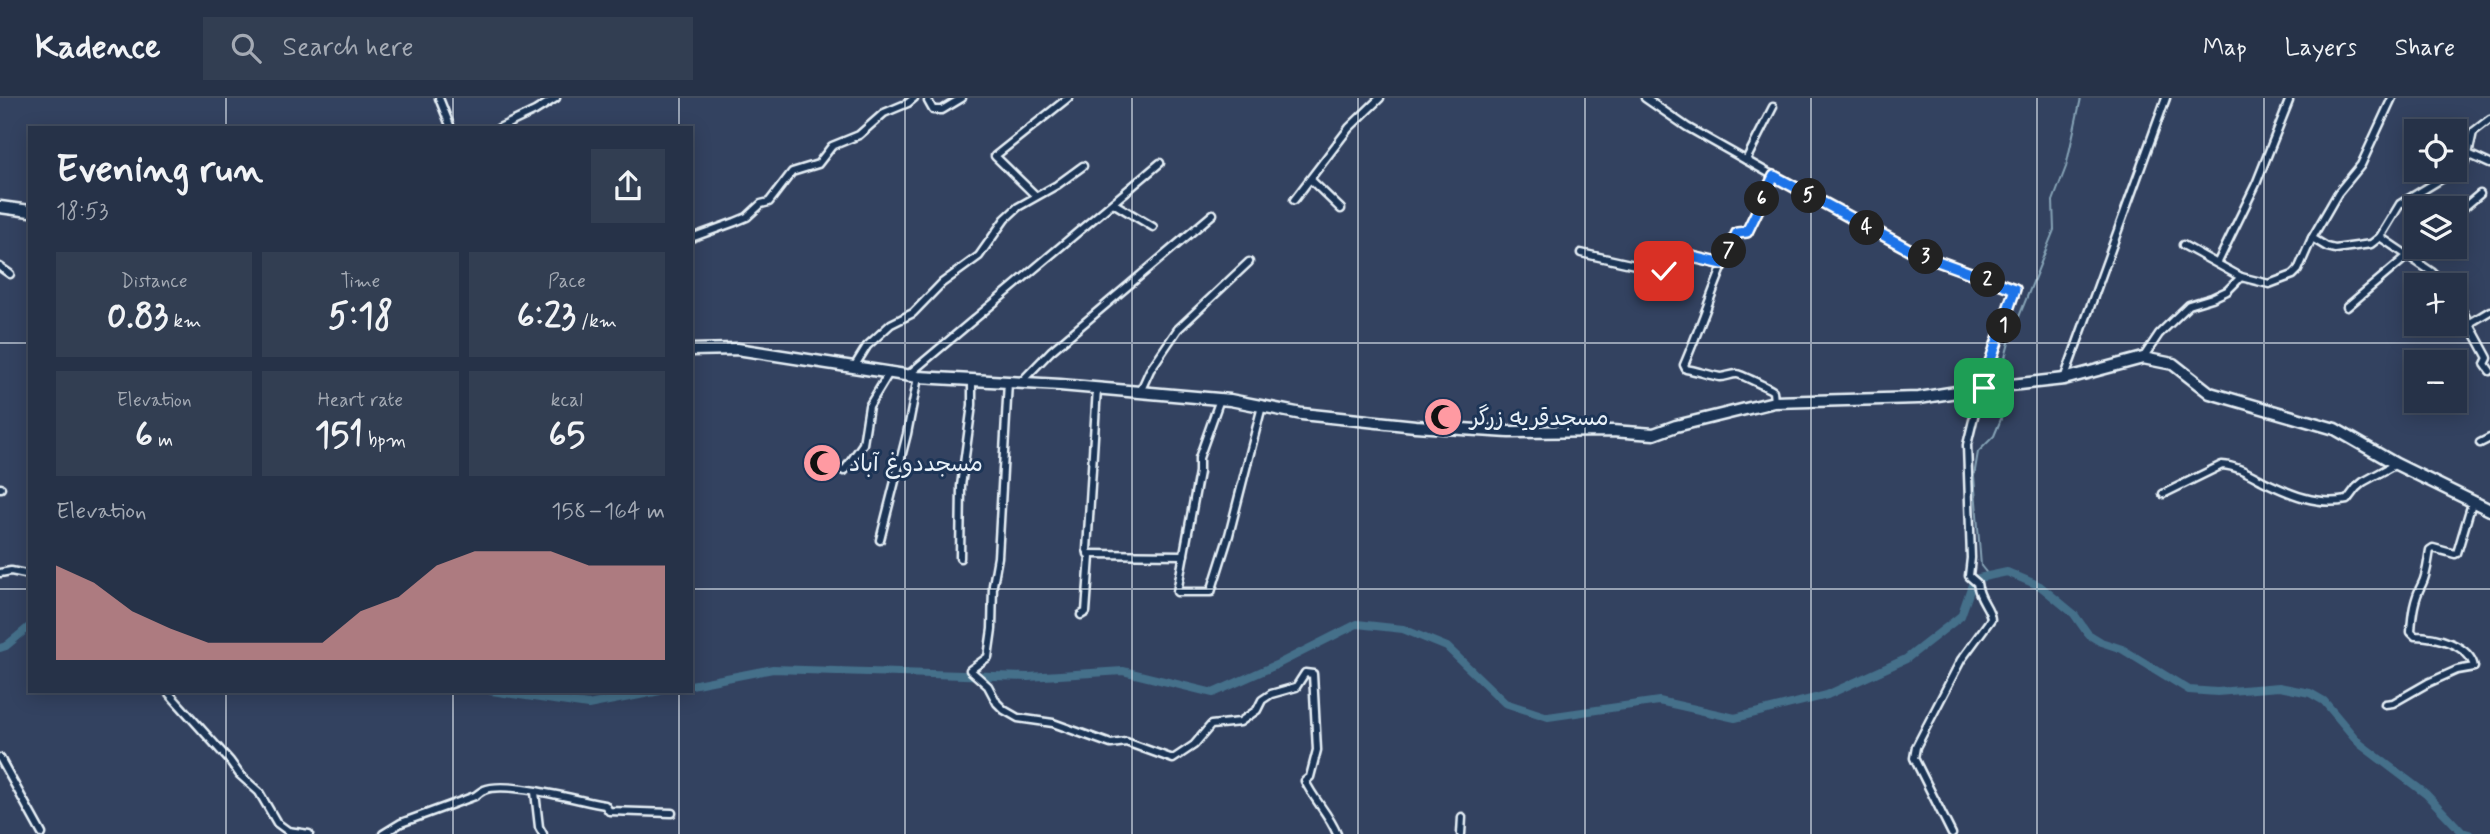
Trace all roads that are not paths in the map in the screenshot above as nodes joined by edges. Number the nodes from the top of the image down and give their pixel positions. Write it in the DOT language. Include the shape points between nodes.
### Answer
graph roads {
  1 [pos="439,98"];
  2 [pos="556,98"];
  3 [pos="914,98"];
  4 [pos="929,98"];
  5 [pos="962,98"];
  6 [pos="1068,98"];
  7 [pos="1380,98"];
  8 [pos="1645,98"];
  9 [pos="2166,98"];
  10 [pos="2392,98"];
  11 [pos="2289,101"];
  12 [pos="1773,107"];
  13 [pos="2490,119"];
  14 [pos="450,126"];
  15 [pos="503,126"];
  16 [pos="2468,154"];
  17 [pos="1746,160"];
  18 [pos="1160,163"];
  19 [pos="2490,164"];
  20 [pos="1083,166"];
  21 [pos="1774,176"];
  22 [pos="1311,180"];
  23 [pos="2480,194"];
  24 [pos="1036,196"];
  25 [pos="1294,200"];
  26 [pos="1113,202"];
  27 [pos="2467,205"];
  28 [pos="0,207"];
  29 [pos="1341,209"];
  30 [pos="28,211"];
  31 [pos="1213,214"];
  32 [pos="1153,228"];
  33 [pos="693,237"];
  34 [pos="2312,237"];
  35 [pos="2380,237"];
  36 [pos="2183,245"];
  37 [pos="1581,253"];
  38 [pos="2404,254"];
  39 [pos="2404,259"];
  40 [pos="2412,259"];
  41 [pos="1249,262"];
  42 [pos="2218,262"];
  43 [pos="1723,264"];
  44 [pos="0,267"];
  45 [pos="2433,273"];
  46 [pos="10,274"];
  47 [pos="2241,277"];
  48 [pos="2347,307"];
  49 [pos="2490,311"];
  50 [pos="2467,318"];
  51 [pos="2470,323"];
  52 [pos="693,350"];
  53 [pos="2143,358"];
  54 [pos="2489,358"];
  55 [pos="854,367"];
  56 [pos="2490,371"];
  57 [pos="889,373"];
  58 [pos="913,376"];
  59 [pos="2064,379"];
  60 [pos="972,380"];
  61 [pos="1008,382"];
  62 [pos="1020,383"];
  63 [pos="1097,388"];
  64 [pos="1979,389"];
  65 [pos="1140,392"];
  66 [pos="1220,399"];
  67 [pos="1774,402"];
  68 [pos="1262,406"];
  69 [pos="2490,438"];
  70 [pos="2480,443"];
  71 [pos="822,457"];
  72 [pos="2396,464"];
  73 [pos="2163,494"];
  74 [pos="2472,503"];
  75 [pos="2490,510"];
  76 [pos="880,540"];
  77 [pos="1087,554"];
  78 [pos="1184,555"];
  79 [pos="960,558"];
  80 [pos="0,573"];
  81 [pos="28,575"];
  82 [pos="1081,615"];
  83 [pos="168,693"];
  84 [pos="2385,704"];
  85 [pos="0,758"];
  86 [pos="535,792"];
  87 [pos="673,813"];
  88 [pos="1462,817"];
  89 [pos="42,834"];
  90 [pos="309,834"];
  91 [pos="383,834"];
  92 [pos="543,834"];
  93 [pos="1337,834"];
  94 [pos="1461,834"];
  95 [pos="1952,834"];
  1 -- 14 [label="street"];
  2 -- 15 [label="street"];
  3 -- 33 [label="street" via="884,113 859,135 832,146 818,163 792,172 769,202 747,217"];
  4 -- 5 [label="street" via="933,110 942,110"];
  6 -- 24 [label="street" via="995,156"];
  7 -- 22 [label="street" via="1349,128"];
  8 -- 17 [label="street"];
  9 -- 59 [label="street"];
  10 -- 34 [label="street" via="2361,164"];
  11 -- 42 [label="street"];
  12 -- 17 [label="street"];
  13 -- 16 [label="street" via="2473,132"];
  16 -- 19 [label="street"];
  16 -- 35 [label="street" via="2463,166 2400,204"];
  17 -- 21 [label="street"];
  18 -- 26 [label="street"];
  20 -- 24 [label="street"];
  21 -- 43 [label="street" via="1747,232 1737,233"];
  21 -- 64 [label="street" via="1918,254 2015,289"];
  22 -- 25 [label="street"];
  22 -- 29 [label="street"];
  23 -- 27 [label="street"];
  24 -- 55 [label="street" via="1005,219 979,256 942,283 914,313 891,324 867,346"];
  26 -- 32 [label="street"];
  26 -- 58 [label="street"];
  28 -- 30 [label="highway"];
  31 -- 62 [label="street" via="1051,351"];
  34 -- 35 [label="street" via="2335,249 2371,244"];
  34 -- 47 [label="street" via="2293,275 2269,284"];
  35 -- 38 [label="street"];
  36 -- 42 [label="street"];
  37 -- 43 [label="street" via="1662,271 1675,253"];
  39 -- 48 [label="street"];
  40 -- 45 [label="street"];
  41 -- 65 [label="street" via="1178,329"];
  42 -- 47 [label="street"];
  43 -- 67 [label="street" via="1684,367 1724,377 1740,373 1769,387"];
  44 -- 46 [label="street"];
  47 -- 53 [label="street" via="2227,291 2189,305 2159,334"];
  49 -- 51 [label="street"];
  50 -- 51 [label="street"];
  51 -- 54 [label="street"];
  52 -- 55 [label="highway" via="737,349"];
  53 -- 59 [label="highway"];
  53 -- 72 [label="highway" via="2173,365 2210,393 2335,429"];
  54 -- 56 [label="street"];
  55 -- 57 [label="highway"];
  57 -- 58 [label="highway"];
  57 -- 71 [label="street" via="869,406 863,444 844,471"];
  58 -- 60 [label="highway"];
  58 -- 76 [label="street" via="907,434"];
  59 -- 64 [label="highway"];
  60 -- 61 [label="highway"];
  60 -- 79 [label="street" via="961,486"];
  61 -- 62 [label="highway"];
  61 -- 93 [label="street" via="992,629 988,657 970,670 997,703 1018,718 1053,723 1111,744 1126,742 1173,759 1194,746 1211,725 1240,722 1271,694 1296,687 1305,673 1313,674 1317,750 1305,781"];
  62 -- 63 [label="highway"];
  63 -- 65 [label="highway"];
  63 -- 77 [label="street"];
  64 -- 67 [label="highway" via="1919,398"];
  64 -- 95 [label="street" via="1967,445 1969,576 1977,583 1991,619 1961,660 1914,758"];
  65 -- 66 [label="highway"];
  66 -- 68 [label="highway"];
  66 -- 78 [label="street" via="1199,458"];
  67 -- 68 [label="highway" via="1654,434 1415,426"];
  68 -- 78 [label="street" via="1211,592 1177,592"];
  69 -- 70 [label="street"];
  72 -- 73 [label="street" via="2341,501 2298,497 2248,472 2222,465"];
  72 -- 74 [label="highway"];
  74 -- 75 [label="highway"];
  74 -- 84 [label="street" via="2456,553 2430,550 2417,591 2412,632 2449,643 2473,661 2474,667 2428,682"];
  77 -- 78 [label="street"];
  77 -- 82 [label="street" via="1086,612"];
  80 -- 81 [label="street"];
  83 -- 90 [label="street" via="259,792 276,823 288,831"];
  85 -- 89 [label="street"];
  86 -- 87 [label="street" via="606,805 609,811"];
  86 -- 91 [label="street" via="486,789"];
  86 -- 92 [label="street"];
  88 -- 94 [label="street"];
}
